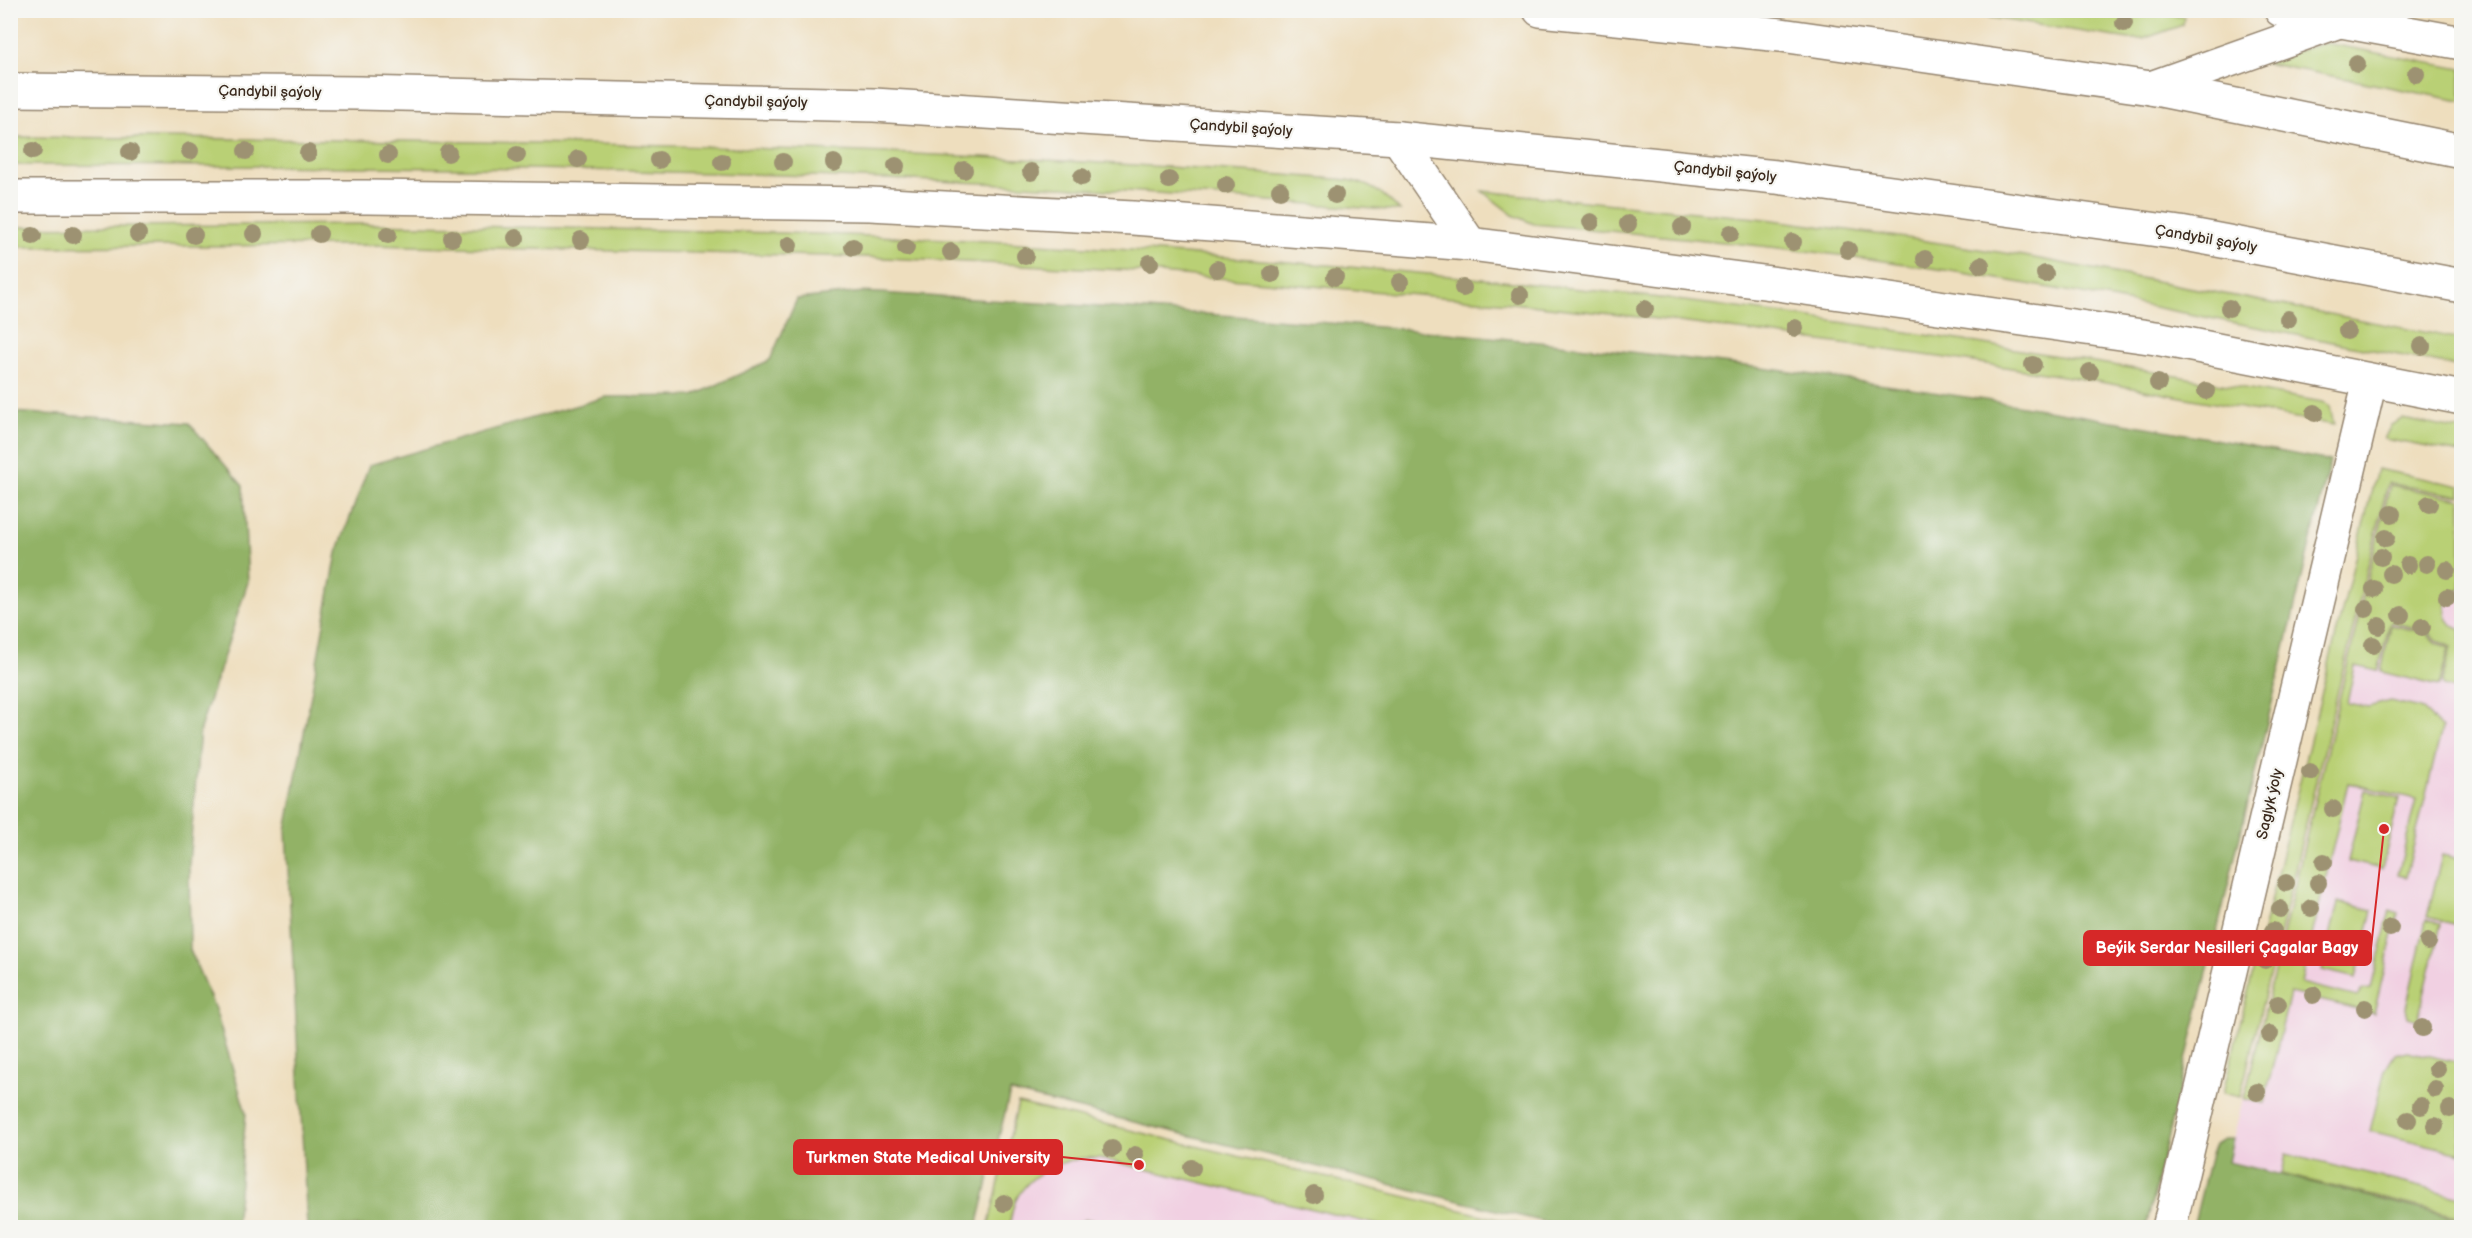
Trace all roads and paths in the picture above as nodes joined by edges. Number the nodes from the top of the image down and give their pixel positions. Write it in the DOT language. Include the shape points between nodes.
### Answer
graph roads {
  1 [pos="1540,10"];
  2 [pos="2281,10"];
  3 [pos="2342,20"];
  4 [pos="2462,43"];
  5 [pos="2151,88"];
  6 [pos="10,90"];
  7 [pos="1398,138"];
  8 [pos="2462,151"];
  9 [pos="10,197"];
  10 [pos="1470,244"];
  11 [pos="2462,286"];
  12 [pos="2370,381"];
  13 [pos="2462,398"];
  14 [pos="2169,1227"];
  1 -- 5 [label="street" via="1781,35"];
  2 -- 3 [label="street"];
  3 -- 4 [label="street"];
  3 -- 5 [label="street"];
  5 -- 8 [label="street"];
  6 -- 7 [label="street, Çandybil şaýoly" via="359,93 874,105"];
  7 -- 10 [label="street"];
  7 -- 11 [label="street, Çandybil şaýoly" via="1776,177 2180,233"];
  9 -- 10 [label="street" via="367,196 870,204 1132,218"];
  10 -- 12 [label="street" via="2156,338"];
  12 -- 13 [label="street"];
  12 -- 14 [label="street, Saglyk ýoly"];
}
